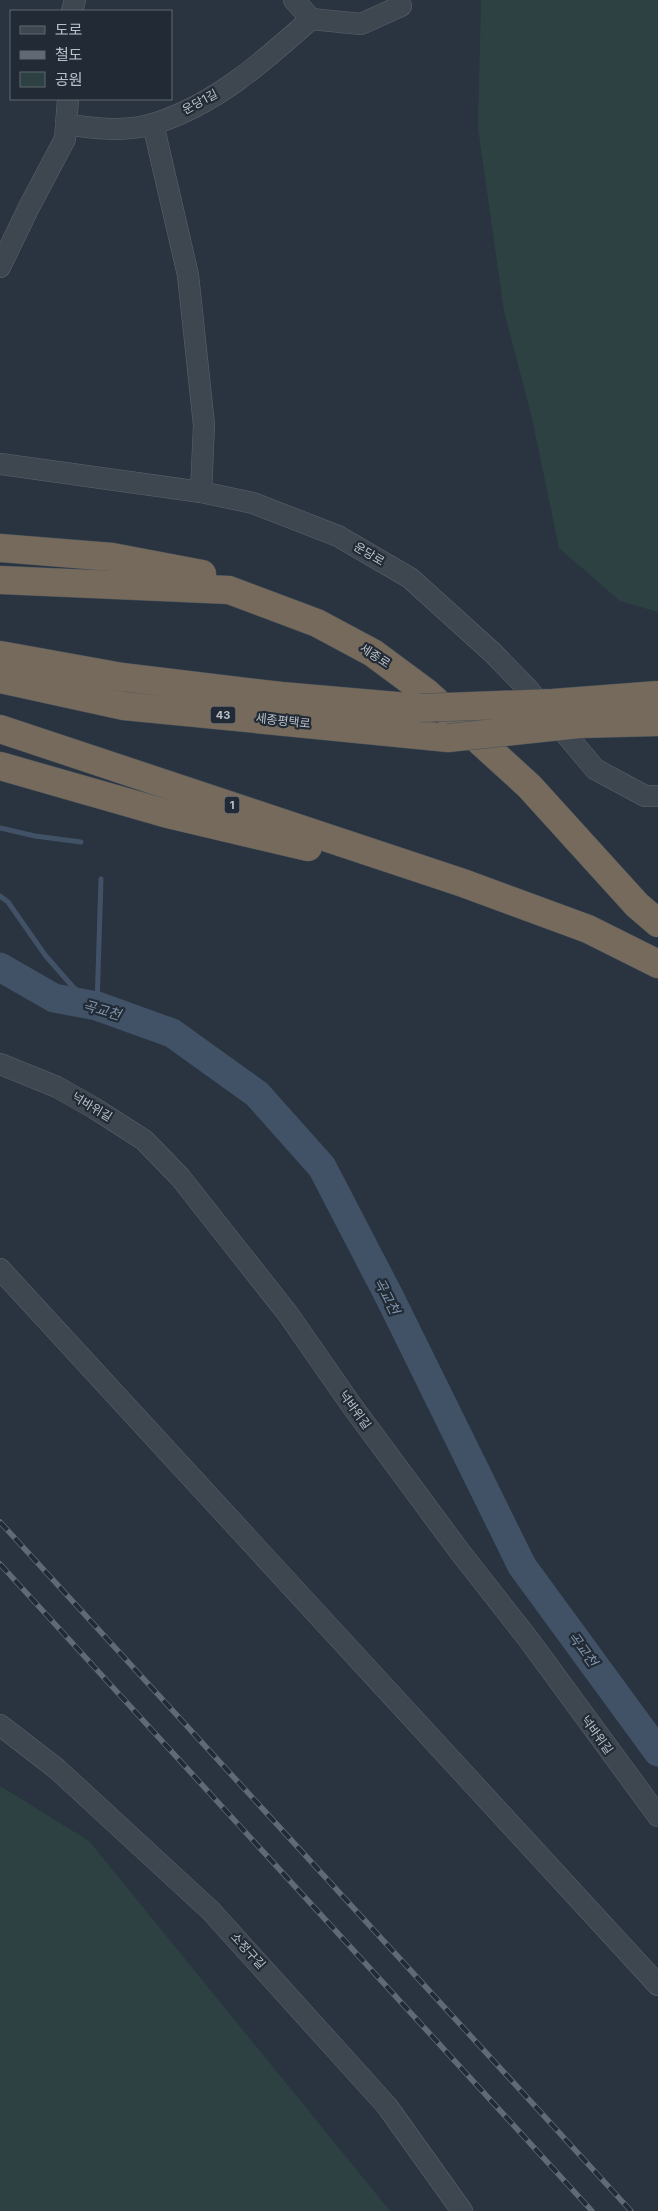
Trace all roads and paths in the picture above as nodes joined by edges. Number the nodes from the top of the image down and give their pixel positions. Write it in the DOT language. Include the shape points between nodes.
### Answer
graph roads {
  1 [pos="294,0"];
  2 [pos="401,6"];
  3 [pos="311,19"];
  4 [pos="68,100"];
  5 [pos="66,124"];
  6 [pos="152,124"];
  7 [pos="0,267"];
  8 [pos="0,464"];
  9 [pos="201,492"];
  10 [pos="0,548"];
  11 [pos="0,580"];
  12 [pos="317,623"];
  13 [pos="0,655"];
  14 [pos="0,679"];
  15 [pos="658,695"];
  16 [pos="658,722"];
  17 [pos="0,729"];
  18 [pos="0,766"];
  19 [pos="658,796"];
  20 [pos="462,883"];
  21 [pos="658,923"];
  22 [pos="658,964"];
  23 [pos="0,1064"];
  24 [pos="0,1269"];
  25 [pos="0,1725"];
  26 [pos="658,1816"];
  27 [pos="658,1985"];
  28 [pos="462,2211"];
  1 -- 3 [label="street"];
  2 -- 3 [label="street" via="361,24"];
  3 -- 6 [label="street, 운당1길" via="246,74 200,105"];
  4 -- 5 [label="street"];
  5 -- 6 [label="street, 운당1길" via="102,129"];
  5 -- 7 [label="street" via="65,139"];
  6 -- 9 [label="street" via="188,274 204,425"];
  8 -- 9 [label="street, 운당로"];
  9 -- 19 [label="street, 운당로" via="253,503 338,536 410,578 528,689 595,769 645,796"];
  10 -- 12 [label="highway" via="112,558 235,580"];
  11 -- 12 [label="highway, 세종로" via="229,590"];
  12 -- 21 [label="highway, 세종로" via="374,653 427,693 529,786 637,905"];
  13 -- 15 [label="highway, 세종평택로 / 43, bridge" via="122,676 271,695 420,708"];
  14 -- 16 [label="highway, 세종평택로 / 43, bridge" via="124,706 448,738 579,724"];
  17 -- 20 [label="highway, 1"];
  18 -- 20 [label="highway" via="168,814"];
  20 -- 22 [label="highway, 1" via="588,929"];
  23 -- 26 [label="street, 넉바위길" via="57,1087 94,1108 144,1140 180,1178 288,1314 352,1406"];
  24 -- 27 [label="street"];
  25 -- 28 [label="street, 소정구길" via="57,1769 211,1911 387,2106"];
}
